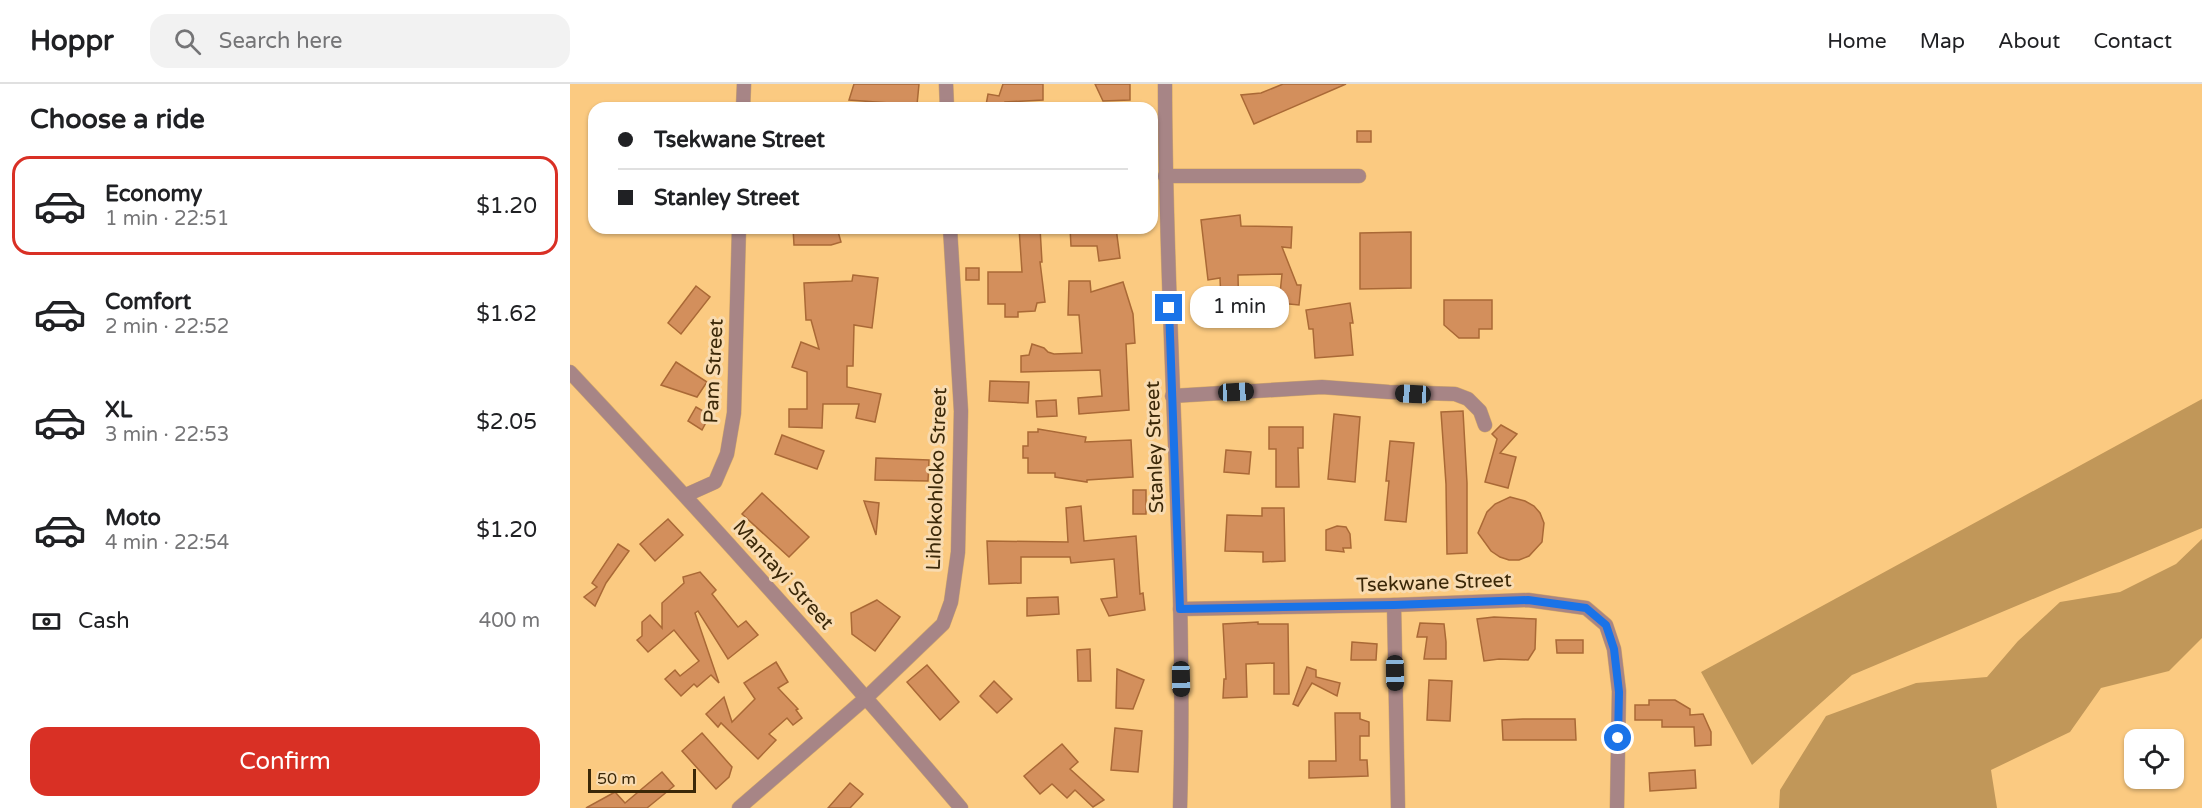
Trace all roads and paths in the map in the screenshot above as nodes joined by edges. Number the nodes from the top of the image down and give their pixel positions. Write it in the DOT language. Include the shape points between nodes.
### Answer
graph roads {
  1 [pos="744,84"];
  2 [pos="946,84"];
  3 [pos="1166,84"];
  4 [pos="743,102"];
  5 [pos="947,102"];
  6 [pos="1165,176"];
  7 [pos="1359,176"];
  8 [pos="740,234"];
  9 [pos="950,234"];
  10 [pos="570,372"];
  11 [pos="1172,396"];
  12 [pos="1485,425"];
  13 [pos="686,495"];
  14 [pos="1394,605"];
  15 [pos="1180,609"];
  16 [pos="867,697"];
  17 [pos="739,808"];
  18 [pos="961,808"];
  19 [pos="1180,808"];
  20 [pos="1398,808"];
  21 [pos="1617,808"];
  1 -- 4 [label="street"];
  2 -- 5 [label="street"];
  3 -- 6 [label="street, Stanley Street"];
  6 -- 7 [label="street"];
  6 -- 11 [label="street, Stanley Street"];
  8 -- 13 [label="street, Pam Street" via="734,413 727,454 715,482"];
  9 -- 16 [label="street, Lihlokohloko Street" via="962,411 958,552 951,602 943,624"];
  10 -- 13 [label="street, Mantayi Street"];
  11 -- 12 [label="street" via="1322,387 1455,394 1468,399 1480,411"];
  11 -- 15 [label="street, Stanley Street"];
  13 -- 16 [label="street, Mantayi Street"];
  14 -- 15 [label="street, Tsekwane Street"];
  14 -- 20 [label="street"];
  14 -- 21 [label="street, Tsekwane Street" via="1528,600 1586,608 1606,625 1614,649 1619,692"];
  15 -- 19 [label="street, Stanley Street"];
  16 -- 17 [label="street, Lihlokohloko Street"];
  16 -- 18 [label="street, Mantayi Street"];
}
